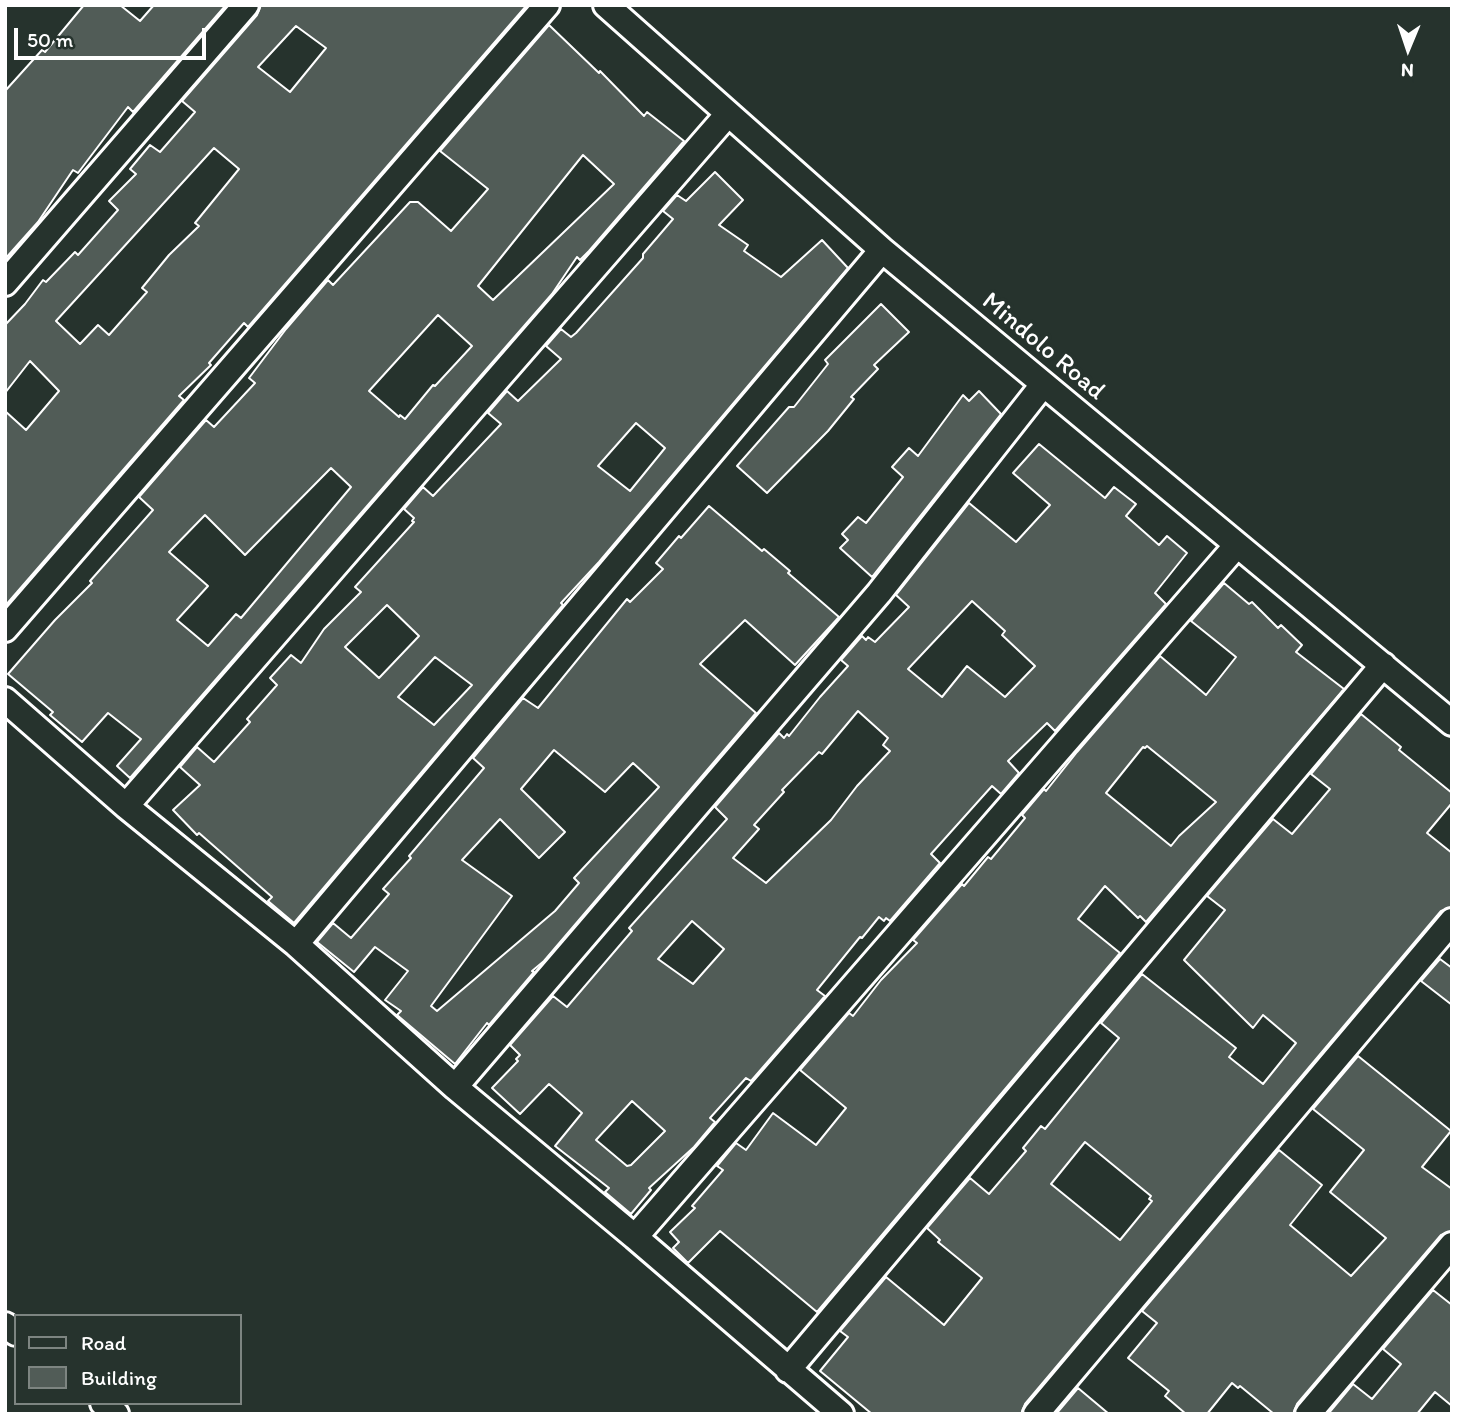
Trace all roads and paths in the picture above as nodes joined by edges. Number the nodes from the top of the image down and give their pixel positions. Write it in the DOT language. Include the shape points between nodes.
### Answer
graph roads {
  1 [pos="246,5"];
  2 [pos="547,5"];
  3 [pos="606,5"];
  4 [pos="728,114"];
  5 [pos="882,250"];
  6 [pos="5,284"];
  7 [pos="1042,386"];
  8 [pos="1237,545"];
  9 [pos="5,629"];
  10 [pos="1383,665"];
  11 [pos="5,700"];
  12 [pos="1452,723"];
  13 [pos="125,806"];
  14 [pos="1452,920"];
  15 [pos="296,944"];
  16 [pos="455,1087"];
  17 [pos="635,1237"];
  18 [pos="1452,1245"];
  19 [pos="788,1370"];
  20 [pos="841,1414"];
  21 [pos="1036,1414"];
  22 [pos="1308,1414"];
  1 -- 6 [label="street"];
  2 -- 9 [label="street"];
  3 -- 4 [label="street, Mindolo Road"];
  4 -- 5 [label="street, Mindolo Road"];
  4 -- 13 [label="street"];
  5 -- 7 [label="street, Mindolo Road"];
  5 -- 15 [label="street"];
  7 -- 8 [label="street, Mindolo Road"];
  7 -- 16 [label="street" via="879,593"];
  8 -- 10 [label="street, Mindolo Road"];
  8 -- 17 [label="street"];
  10 -- 12 [label="street, Mindolo Road"];
  10 -- 19 [label="street"];
  11 -- 13 [label="street"];
  13 -- 15 [label="street"];
  14 -- 21 [label="street"];
  15 -- 16 [label="street"];
  16 -- 17 [label="street"];
  17 -- 19 [label="street"];
  18 -- 22 [label="street"];
  19 -- 20 [label="street"];
}
